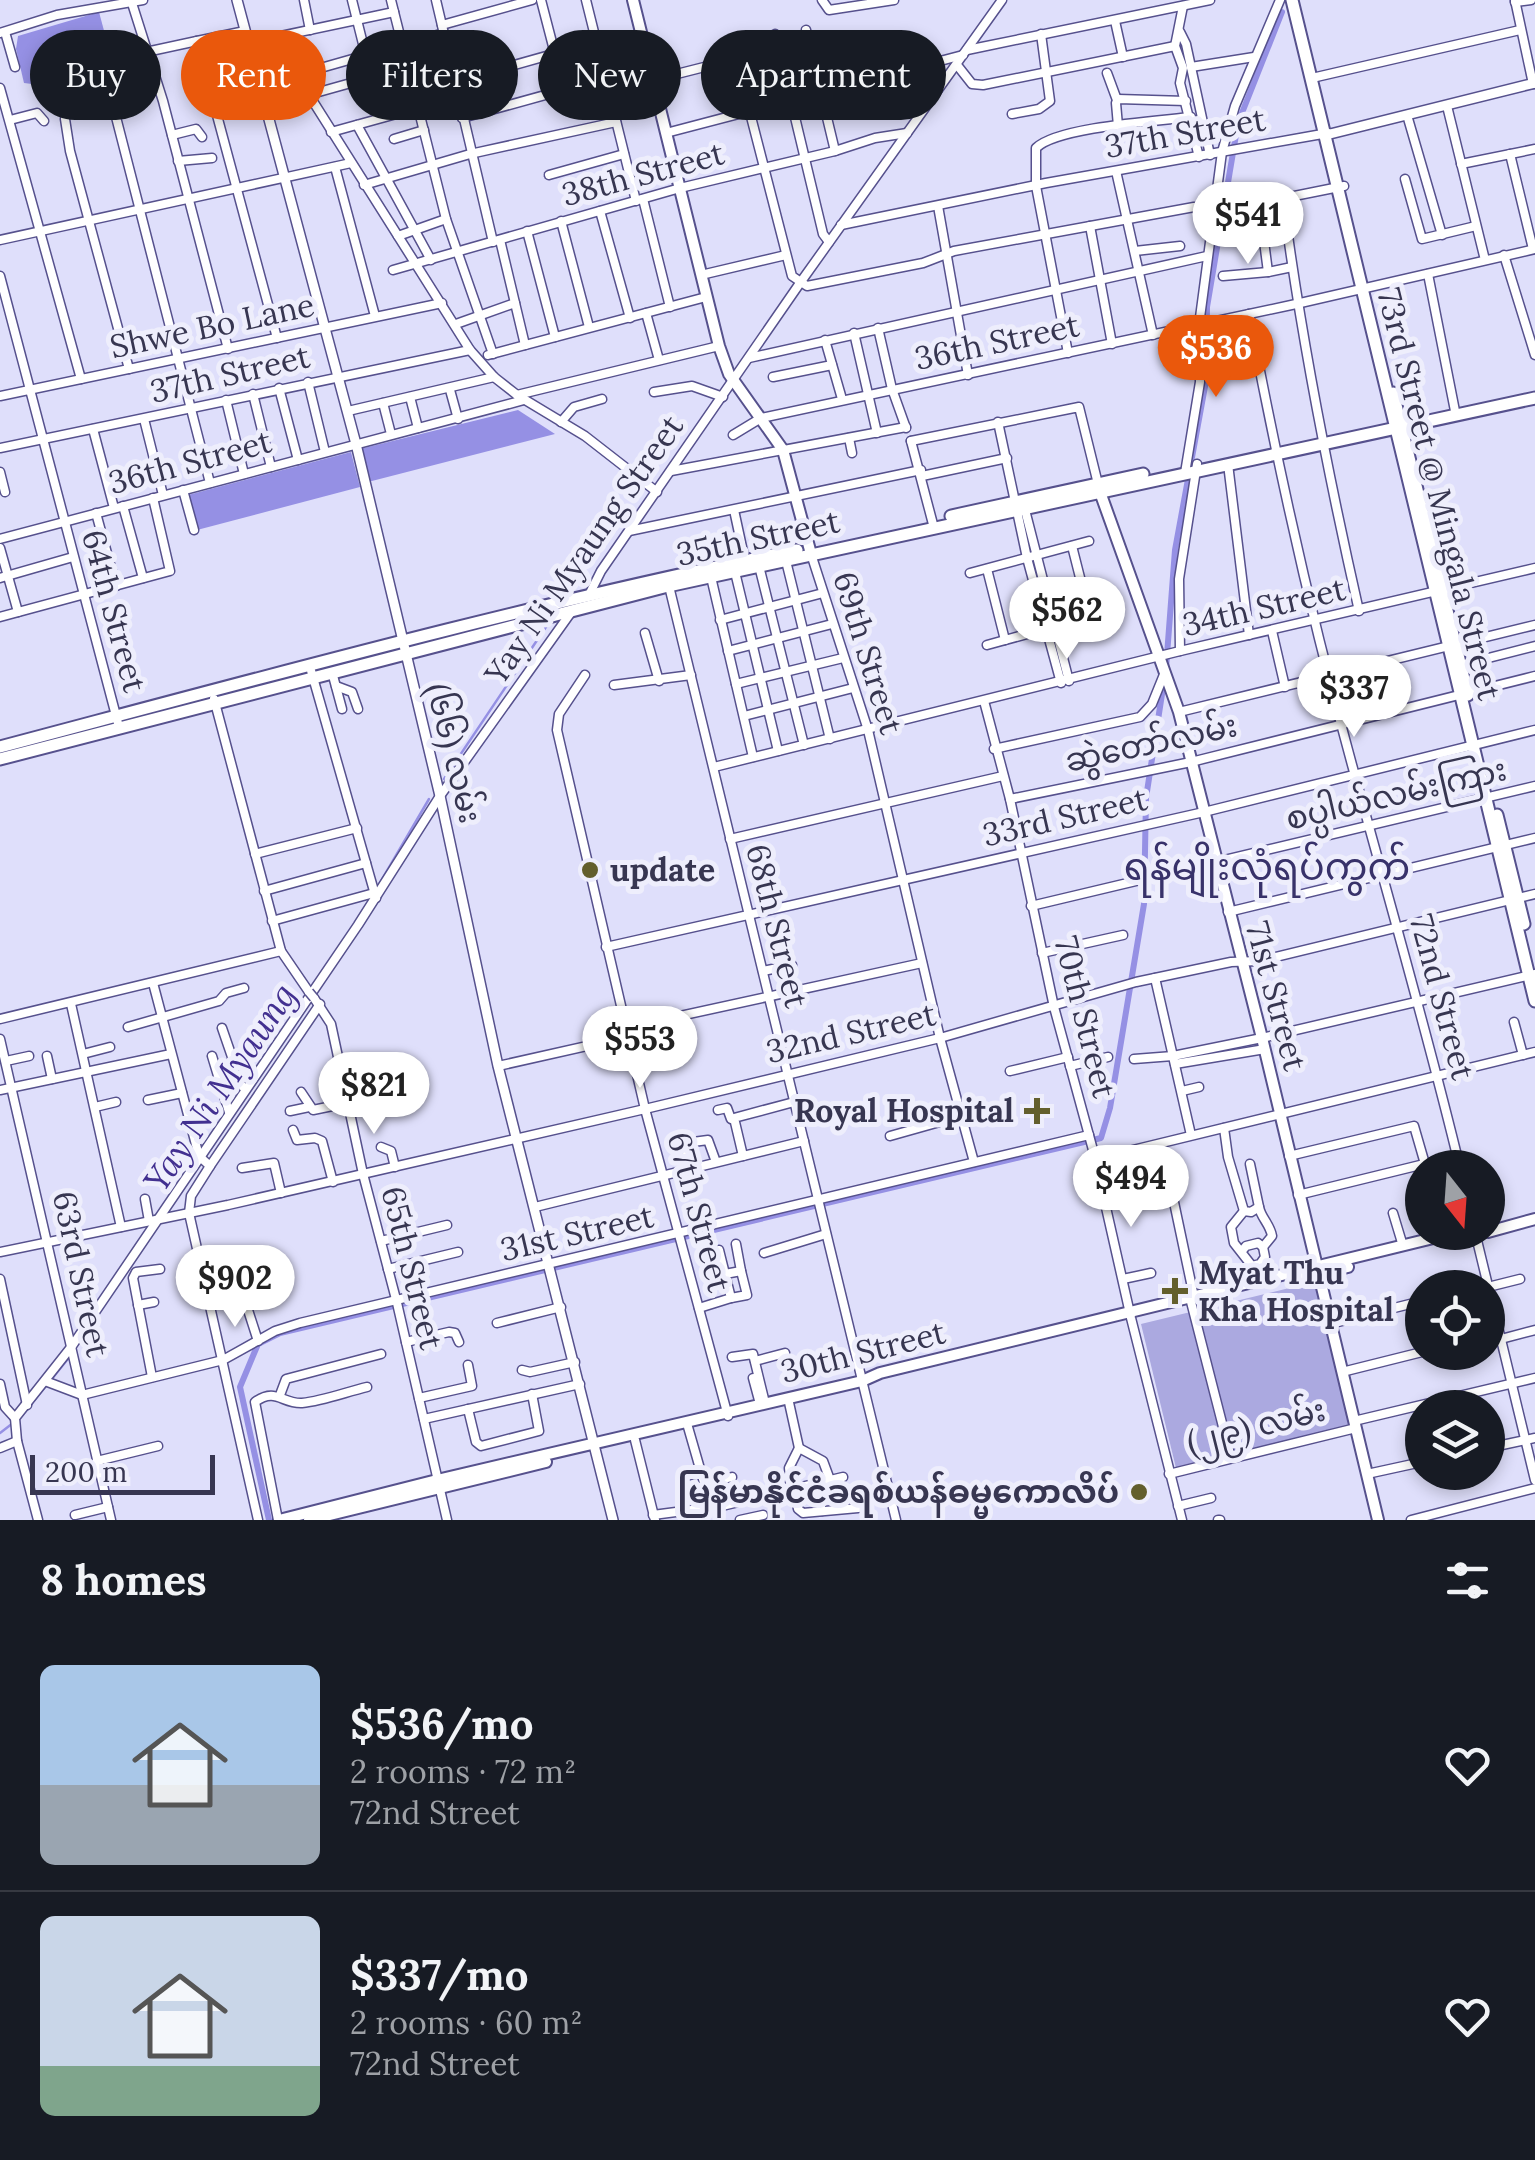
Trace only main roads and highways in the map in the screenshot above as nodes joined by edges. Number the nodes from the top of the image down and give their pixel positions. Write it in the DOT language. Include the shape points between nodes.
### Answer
graph roads {
  1 [pos="633,0"];
  2 [pos="1295,0"];
  3 [pos="1535,394"];
  4 [pos="1397,425"];
  5 [pos="1275,450"];
  6 [pos="1191,468"];
  7 [pos="1099,488"];
  8 [pos="811,551"];
  9 [pos="667,582"];
  10 [pos="493,625"];
  11 [pos="1451,644"];
  12 [pos="403,648"];
  13 [pos="312,672"];
  14 [pos="1463,693"];
  15 [pos="118,722"];
  16 [pos="0,747"];
  17 [pos="0,759"];
  18 [pos="1533,973"];
  19 [pos="1535,1001"];
  20 [pos="1535,1216"];
  21 [pos="1505,1224"];
  22 [pos="1405,1245"];
  23 [pos="1405,1250"];
  24 [pos="1317,1271"];
  25 [pos="788,1400"];
  26 [pos="727,1415"];
  27 [pos="596,1447"];
  28 [pos="438,1484"];
  29 [pos="279,1520"];
  30 [pos="309,1520"];
  31 [pos="1378,1520"];
  1 -- 8 [label="main road, 69th Street" via="728,374 784,450"];
  2 -- 4 [label="main road, 73rd Street @ Mingala Street"];
  3 -- 4 [label="main road, 35th Street"];
  4 -- 5 [label="main road, 35th Street"];
  4 -- 11 [label="main road, 73rd Street @ Mingala Street"];
  5 -- 6 [label="main road, 35th Street"];
  5 -- 6 [label="main road, 35th Street"];
  6 -- 7 [label="main road, 35th Street"];
  7 -- 8 [label="main road, 35th Street"];
  7 -- 24 [label="main road, 71st Street" via="1162,656"];
  8 -- 9 [label="main road, 35th Street"];
  8 -- 9 [label="main road, 35th Street"];
  9 -- 10 [label="main road, 35th Street"];
  9 -- 10 [label="main road, 35th Street"];
  10 -- 12 [label="main road, 35th Street"];
  11 -- 14 [label="main road, 73rd Street @ Mingala Street"];
  11 -- 14 [label="main road, 73rd Street @ Mingala Street"];
  12 -- 13 [label="main road, 35th Street"];
  12 -- 13 [label="main road, 35th Street" via="332,672"];
  13 -- 15 [label="main road, 35th Street"];
  14 -- 18 [label="main road, 73rd Street @ Mingala Street"];
  15 -- 16 [label="main road, 35th Street"];
  15 -- 17 [label="main road, 35th Street"];
  18 -- 19 [label="main road, 73rd Street @ Mingala Street"];
  20 -- 21 [label="main road, 30th Street"];
  22 -- 24 [label="main road, 30th Street"];
  23 -- 24 [label="main road, 30th Street"];
  24 -- 25 [label="main road, 30th Street"];
  24 -- 31 [label="main road, 71st Street"];
  25 -- 26 [label="main road, 30th Street"];
  25 -- 26 [label="main road, 30th Street"];
  26 -- 27 [label="main road, 30th Street"];
  26 -- 27 [label="main road, 30th Street"];
  27 -- 28 [label="main road, 30th Street"];
  28 -- 29 [label="main road, 30th Street"];
  28 -- 30 [label="main road, 30th Street"];
}
